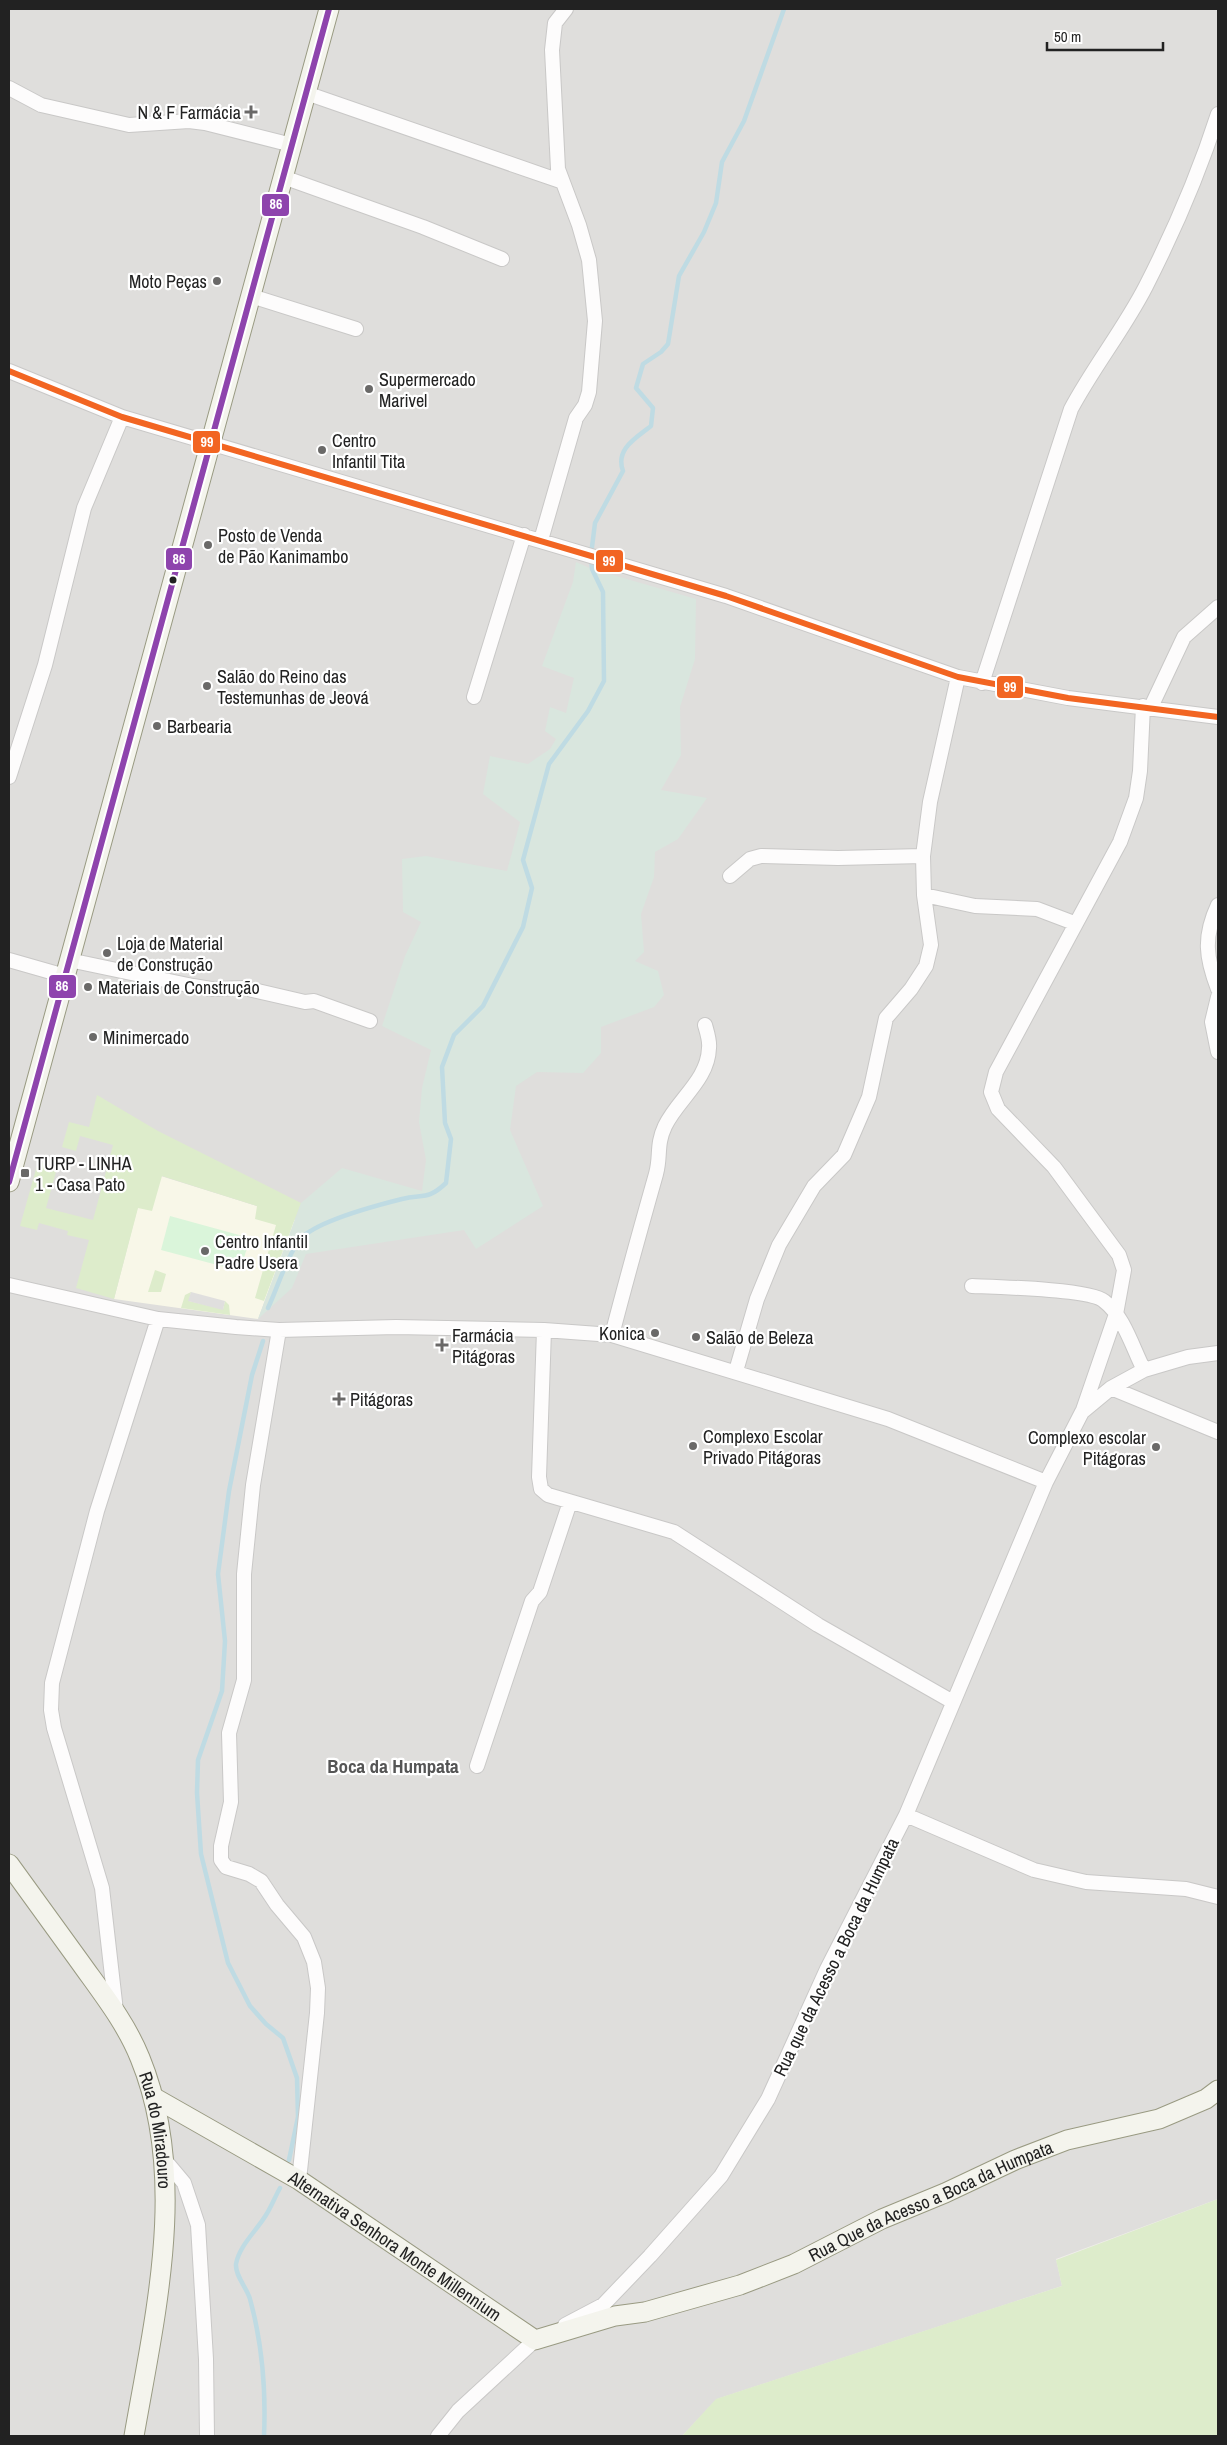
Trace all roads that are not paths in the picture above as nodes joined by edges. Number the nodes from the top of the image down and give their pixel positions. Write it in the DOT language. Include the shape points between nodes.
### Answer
graph roads {
  1 [pos="329,9"];
  2 [pos="566,9"];
  3 [pos="9,88"];
  4 [pos="306,93"];
  5 [pos="1218,114"];
  6 [pos="292,145"];
  7 [pos="283,177"];
  8 [pos="560,181"];
  9 [pos="502,259"];
  10 [pos="250,296"];
  11 [pos="356,329"];
  12 [pos="9,371"];
  13 [pos="122,417"];
  14 [pos="210,443"];
  15 [pos="524,534"];
  16 [pos="540,540"];
  17 [pos="1218,607"];
  18 [pos="958,677"];
  19 [pos="982,683"];
  20 [pos="474,697"];
  21 [pos="1147,707"];
  22 [pos="1218,717"];
  23 [pos="9,777"];
  24 [pos="924,856"];
  25 [pos="730,876"];
  26 [pos="924,895"];
  27 [pos="1218,905"];
  28 [pos="1074,924"];
  29 [pos="9,960"];
  30 [pos="67,968"];
  31 [pos="1218,989"];
  32 [pos="1218,997"];
  33 [pos="370,1021"];
  34 [pos="705,1025"];
  35 [pos="1218,1052"];
  36 [pos="15,1135"];
  37 [pos="9,1182"];
  38 [pos="9,1285"];
  39 [pos="972,1286"];
  40 [pos="1116,1314"];
  41 [pos="158,1319"];
  42 [pos="279,1330"];
  43 [pos="544,1330"];
  44 [pos="612,1335"];
  45 [pos="1218,1353"];
  46 [pos="1144,1370"];
  47 [pos="736,1371"];
  48 [pos="1111,1388"];
  49 [pos="1082,1412"];
  50 [pos="1218,1432"];
  51 [pos="1046,1482"];
  52 [pos="570,1502"];
  53 [pos="953,1702"];
  54 [pos="477,1766"];
  55 [pos="906,1815"];
  56 [pos="9,1864"];
  57 [pos="1218,1897"];
  58 [pos="116,2012"];
  59 [pos="1218,2090"];
  60 [pos="155,2098"];
  61 [pos="163,2158"];
  62 [pos="299,2180"];
  63 [pos="535,2340"];
  64 [pos="134,2436"];
  65 [pos="207,2436"];
  66 [pos="438,2436"];
  1 -- 4 [label="main road"];
  2 -- 8 [label="street" via="555,23 552,50"];
  3 -- 6 [label="street" via="41,105 129,124 205,123"];
  4 -- 6 [label="main road"];
  4 -- 8 [label="street"];
  5 -- 19 [label="street" via="1206,153 1146,286 1071,409"];
  6 -- 7 [label="main road"];
  7 -- 9 [label="street"];
  7 -- 10 [label="main road"];
  8 -- 16 [label="street" via="579,225 589,260 595,321 589,392 576,418"];
  10 -- 11 [label="street"];
  10 -- 14 [label="main road"];
  12 -- 13 [label="street"];
  13 -- 14 [label="street"];
  13 -- 23 [label="street" via="84,508 44,665"];
  14 -- 15 [label="street"];
  14 -- 30 [label="main road"];
  15 -- 16 [label="street"];
  15 -- 20 [label="street"];
  16 -- 18 [label="street" via="726,596"];
  17 -- 21 [label="street" via="1184,637"];
  18 -- 19 [label="street"];
  18 -- 24 [label="street" via="930,802"];
  19 -- 21 [label="street"];
  21 -- 22 [label="street"];
  21 -- 28 [label="street" via="1136,798 1120,842"];
  24 -- 25 [label="street" via="761,856 750,859"];
  24 -- 26 [label="street"];
  26 -- 28 [label="street" via="975,906 1037,909"];
  26 -- 47 [label="street" via="931,945 926,966 912,989 886,1018 869,1098 844,1155 814,1186 779,1246 757,1299"];
  27 -- 31 [label="street" via="1208,934 1207,951"];
  28 -- 40 [label="street" via="996,1072 991,1092 998,1109 1054,1167 1119,1256 1124,1270"];
  29 -- 30 [label="street"];
  30 -- 33 [label="street" via="211,989 244,988 305,1002 314,1001"];
  30 -- 36 [label="main road"];
  32 -- 35 [label="street" via="1212,1022"];
  34 -- 44 [label="street" via="710,1047 706,1064 701,1077 672,1113 659,1140 657,1171"];
  36 -- 37 [label="main road"];
  38 -- 41 [label="street"];
  39 -- 40 [label="street" via="1084,1295 1103,1300"];
  40 -- 46 [label="street"];
  40 -- 49 [label="street"];
  41 -- 42 [label="street"];
  41 -- 58 [label="street" via="97,1511 52,1683 54,1728 102,1888"];
  42 -- 43 [label="street" via="396,1327"];
  42 -- 62 [label="street" via="253,1485 244,1574 244,1680 230,1733 231,1802 221,1860 226,1867 261,1881 276,1905 304,1937 314,1962 317,2013"];
  43 -- 44 [label="street"];
  43 -- 52 [label="street" via="539,1477 541,1489 548,1495"];
  44 -- 47 [label="street"];
  45 -- 46 [label="street, Rua que da Acesso a Boca da Humpata" via="1188,1357"];
  46 -- 48 [label="street, Rua que da Acesso a Boca da Humpata"];
  47 -- 51 [label="street" via="888,1419"];
  48 -- 49 [label="street, Rua que da Acesso a Boca da Humpata"];
  48 -- 50 [label="street"];
  49 -- 51 [label="street, Rua que da Acesso a Boca da Humpata"];
  51 -- 53 [label="street, Rua que da Acesso a Boca da Humpata"];
  52 -- 53 [label="street" via="674,1532 818,1625"];
  52 -- 54 [label="street" via="540,1592 532,1601"];
  53 -- 55 [label="street, Rua que da Acesso a Boca da Humpata"];
  55 -- 57 [label="street" via="1034,1870 1086,1882 1186,1889"];
  55 -- 63 [label="street, Rua que da Acesso a Boca da Humpata" via="827,1969 768,2099 721,2176 603,2305"];
  56 -- 58 [label="main road, Rua do Miradouro"];
  58 -- 60 [label="main road, Rua do Miradouro" via="140,2057"];
  59 -- 63 [label="main road, Rua Que da Acesso a Boca da Humpata" via="1206,2099 1159,2119 1067,2140 1015,2160 882,2219 794,2264 740,2285"];
  60 -- 61 [label="main road, Rua do Miradouro"];
  60 -- 62 [label="main road, Alternativa Senhora Monte Millennium"];
  61 -- 64 [label="main road, Rua do Miradouro" via="165,2215 162,2248"];
  61 -- 65 [label="street" via="184,2183 198,2224"];
  62 -- 63 [label="main road, Alternativa Senhora Monte Millennium"];
  63 -- 66 [label="street, Rua que da Acesso a Boca da Humpata" via="458,2411"];
}
